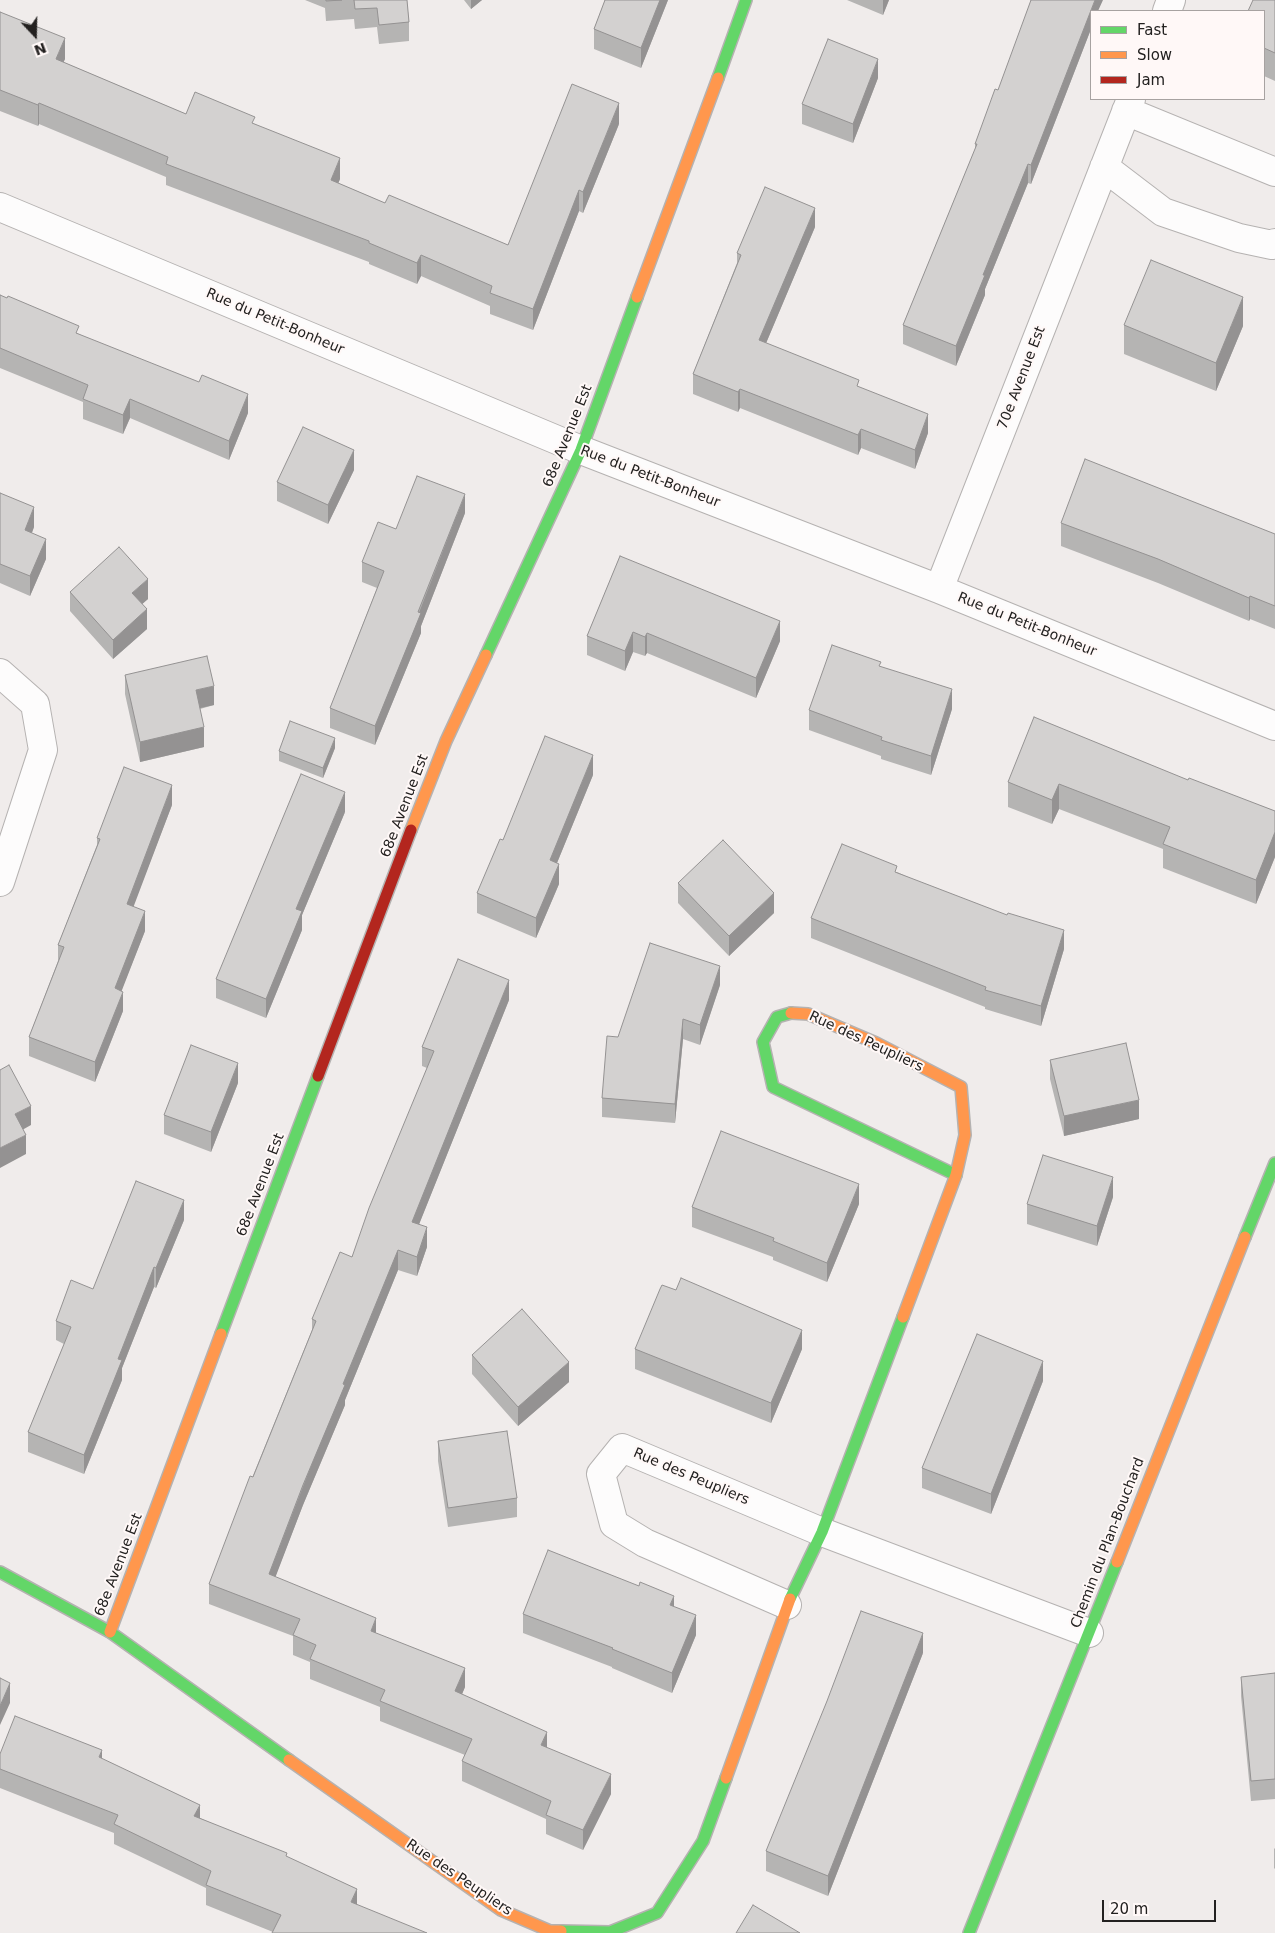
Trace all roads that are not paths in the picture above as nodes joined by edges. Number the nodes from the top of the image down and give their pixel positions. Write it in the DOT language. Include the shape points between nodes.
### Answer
graph roads {
  1 [pos="746,0"];
  2 [pos="1128,105"];
  3 [pos="1104,167"];
  4 [pos="1275,172"];
  5 [pos="0,207"];
  6 [pos="1275,243"];
  7 [pos="581,450"];
  8 [pos="939,589"];
  9 [pos="0,673"];
  10 [pos="1275,726"];
  11 [pos="0,882"];
  12 [pos="1275,1164"];
  13 [pos="956,1175"];
  14 [pos="822,1532"];
  15 [pos="0,1572"];
  16 [pos="787,1605"];
  17 [pos="110,1632"];
  18 [pos="1089,1633"];
  19 [pos="969,1933"];
  1 -- 7 [label="street, 68e Avenue Est"];
  2 -- 3 [label="street, 70e Avenue Est"];
  2 -- 4 [label="street, 70e Avenue Est"];
  3 -- 6 [label="street" via="1162,212 1239,238"];
  3 -- 8 [label="street, 70e Avenue Est"];
  5 -- 7 [label="street, Rue du Petit-Bonheur"];
  7 -- 8 [label="street, Rue du Petit-Bonheur"];
  7 -- 17 [label="street, 68e Avenue Est" via="446,741"];
  8 -- 10 [label="street, Rue du Petit-Bonheur"];
  9 -- 11 [label="street" via="35,704 43,750"];
  12 -- 18 [label="street, Chemin du Plan-Bouchard"];
  13 -- 13 [label="street, Rue des Peupliers" via="966,1135 961,1087 876,1043 808,1014 792,1012 777,1017 763,1042 773,1087"];
  13 -- 14 [label="street, Rue des Peupliers"];
  14 -- 16 [label="street, Rue des Peupliers"];
  14 -- 16 [label="street, Rue des Peupliers" via="622,1448 602,1474 614,1524 645,1543"];
  14 -- 18 [label="street, Rue des Peupliers"];
  15 -- 17 [label="street, Rue des Peupliers"];
  16 -- 17 [label="street, Rue des Peupliers" via="703,1841 657,1913 610,1932 550,1931 502,1910"];
  18 -- 19 [label="street, Chemin du Plan-Bouchard"];
}
